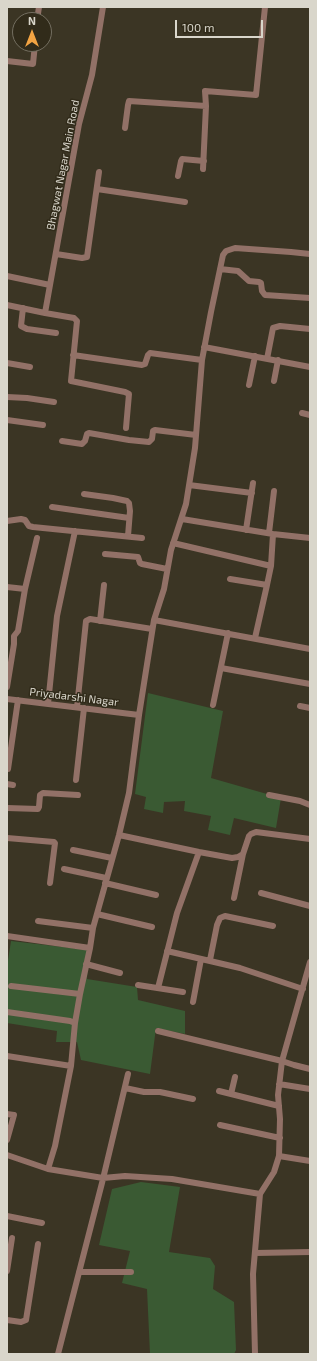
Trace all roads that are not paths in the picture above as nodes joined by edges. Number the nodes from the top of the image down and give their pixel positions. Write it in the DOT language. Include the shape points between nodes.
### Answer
graph roads {
  1 [pos="103,7"];
  2 [pos="265,7"];
  3 [pos="34,52"];
  4 [pos="7,61"];
  5 [pos="206,106"];
  6 [pos="125,128"];
  7 [pos="204,161"];
  8 [pos="204,169"];
  9 [pos="99,172"];
  10 [pos="178,176"];
  11 [pos="97,188"];
  12 [pos="185,202"];
  13 [pos="56,254"];
  14 [pos="310,254"];
  15 [pos="220,269"];
  16 [pos="7,276"];
  17 [pos="50,285"];
  18 [pos="310,298"];
  19 [pos="7,305"];
  20 [pos="23,308"];
  21 [pos="45,312"];
  22 [pos="310,329"];
  23 [pos="56,334"];
  24 [pos="204,347"];
  25 [pos="73,355"];
  26 [pos="255,356"];
  27 [pos="267,359"];
  28 [pos="202,360"];
  29 [pos="278,360"];
  30 [pos="7,363"];
  31 [pos="30,367"];
  32 [pos="310,367"];
  33 [pos="274,381"];
  34 [pos="249,385"];
  35 [pos="7,397"];
  36 [pos="54,402"];
  37 [pos="302,413"];
  38 [pos="310,415"];
  39 [pos="7,420"];
  40 [pos="43,425"];
  41 [pos="126,428"];
  42 [pos="196,435"];
  43 [pos="62,441"];
  44 [pos="253,483"];
  45 [pos="190,485"];
  46 [pos="274,491"];
  47 [pos="252,493"];
  48 [pos="84,494"];
  49 [pos="52,507"];
  50 [pos="129,518"];
  51 [pos="182,519"];
  52 [pos="7,520"];
  53 [pos="246,530"];
  54 [pos="75,531"];
  55 [pos="271,534"];
  56 [pos="128,536"];
  57 [pos="37,538"];
  58 [pos="142,538"];
  59 [pos="310,538"];
  60 [pos="173,543"];
  61 [pos="105,554"];
  62 [pos="271,566"];
  63 [pos="167,569"];
  64 [pos="230,579"];
  65 [pos="104,585"];
  66 [pos="267,585"];
  67 [pos="7,587"];
  68 [pos="25,589"];
  69 [pos="154,620"];
  70 [pos="100,621"];
  71 [pos="152,629"];
  72 [pos="228,633"];
  73 [pos="255,638"];
  74 [pos="310,648"];
  75 [pos="221,668"];
  76 [pos="310,684"];
  77 [pos="7,688"];
  78 [pos="7,699"];
  79 [pos="18,700"];
  80 [pos="48,704"];
  81 [pos="213,705"];
  82 [pos="300,706"];
  83 [pos="77,707"];
  84 [pos="84,708"];
  85 [pos="310,708"];
  86 [pos="139,715"];
  87 [pos="8,769"];
  88 [pos="76,780"];
  89 [pos="78,795"];
  90 [pos="269,795"];
  91 [pos="310,805"];
  92 [pos="7,808"];
  93 [pos="119,835"];
  94 [pos="7,838"];
  95 [pos="310,839"];
  96 [pos="73,850"];
  97 [pos="199,852"];
  98 [pos="243,854"];
  99 [pos="112,858"];
  100 [pos="64,869"];
  101 [pos="105,880"];
  102 [pos="50,883"];
  103 [pos="261,893"];
  104 [pos="156,895"];
  105 [pos="234,898"];
  106 [pos="310,906"];
  107 [pos="97,914"];
  108 [pos="38,921"];
  109 [pos="273,926"];
  110 [pos="152,927"];
  111 [pos="93,928"];
  112 [pos="7,936"];
  113 [pos="90,948"];
  114 [pos="168,951"];
  115 [pos="201,958"];
  116 [pos="210,960"];
  117 [pos="310,962"];
  118 [pos="86,964"];
  119 [pos="309,969"];
  120 [pos="120,973"];
  121 [pos="138,985"];
  122 [pos="11,986"];
  123 [pos="158,988"];
  124 [pos="303,989"];
  125 [pos="183,992"];
  126 [pos="80,994"];
  127 [pos="193,1002"];
  128 [pos="7,1012"];
  129 [pos="75,1023"];
  130 [pos="158,1031"];
  131 [pos="7,1056"];
  132 [pos="282,1061"];
  133 [pos="71,1066"];
  134 [pos="310,1069"];
  135 [pos="128,1074"];
  136 [pos="235,1076"];
  137 [pos="279,1084"];
  138 [pos="125,1088"];
  139 [pos="310,1089"];
  140 [pos="219,1091"];
  141 [pos="231,1094"];
  142 [pos="193,1099"];
  143 [pos="279,1106"];
  144 [pos="7,1114"];
  145 [pos="220,1125"];
  146 [pos="280,1138"];
  147 [pos="7,1140"];
  148 [pos="7,1155"];
  149 [pos="279,1156"];
  150 [pos="310,1161"];
  151 [pos="48,1169"];
  152 [pos="103,1178"];
  153 [pos="260,1194"];
  154 [pos="7,1216"];
  155 [pos="42,1223"];
  156 [pos="12,1238"];
  157 [pos="38,1244"];
  158 [pos="310,1252"];
  159 [pos="255,1253"];
  160 [pos="7,1271"];
  161 [pos="79,1272"];
  162 [pos="131,1272"];
  163 [pos="7,1320"];
  164 [pos="58,1354"];
  165 [pos="256,1354"];
  1 -- 13 [label="street, Bhagwat Nagar Main Road"];
  2 -- 5 [label="street" via="256,95 205,91"];
  3 -- 4 [label="street" via="33,64"];
  5 -- 6 [label="street" via="129,101"];
  5 -- 7 [label="street"];
  7 -- 8 [label="street"];
  7 -- 10 [label="street" via="182,159"];
  9 -- 11 [label="street"];
  11 -- 12 [label="street"];
  11 -- 13 [label="street" via="87,257"];
  13 -- 17 [label="street, Bhagwat Nagar Main Road"];
  14 -- 15 [label="street" via="230,249 223,255"];
  15 -- 18 [label="street" via="238,272 248,281 261,283 265,295"];
  15 -- 24 [label="street"];
  16 -- 17 [label="street"];
  17 -- 21 [label="street, Bhagwat Nagar Main Road"];
  19 -- 20 [label="street"];
  20 -- 21 [label="street"];
  20 -- 23 [label="street" via="21,326"];
  21 -- 25 [label="street" via="76,319"];
  22 -- 27 [label="street" via="280,326 273,328"];
  24 -- 26 [label="street"];
  24 -- 28 [label="street"];
  25 -- 28 [label="street" via="142,365 150,353"];
  25 -- 41 [label="street" via="73,383 129,394"];
  26 -- 27 [label="street"];
  26 -- 34 [label="street"];
  27 -- 29 [label="street"];
  28 -- 42 [label="street"];
  29 -- 32 [label="street"];
  29 -- 33 [label="street"];
  30 -- 31 [label="street"];
  35 -- 36 [label="street"];
  37 -- 38 [label="street"];
  39 -- 40 [label="street"];
  42 -- 43 [label="street" via="155,430 149,442 89,433 84,443"];
  42 -- 45 [label="street"];
  44 -- 47 [label="street"];
  45 -- 47 [label="street"];
  45 -- 51 [label="street"];
  46 -- 55 [label="street"];
  47 -- 53 [label="street"];
  48 -- 50 [label="street" via="127,501 130,505"];
  49 -- 50 [label="street"];
  50 -- 56 [label="street"];
  51 -- 53 [label="street"];
  51 -- 60 [label="street"];
  52 -- 54 [label="street" via="21,519 33,527"];
  53 -- 55 [label="street"];
  54 -- 56 [label="street"];
  54 -- 80 [label="street" via="57,616"];
  55 -- 59 [label="street"];
  55 -- 62 [label="street"];
  56 -- 58 [label="street"];
  57 -- 68 [label="street"];
  60 -- 62 [label="street"];
  60 -- 63 [label="street"];
  61 -- 63 [label="street" via="138,557 142,564"];
  62 -- 66 [label="street"];
  63 -- 69 [label="street" via="164,589"];
  64 -- 66 [label="street"];
  65 -- 70 [label="street"];
  66 -- 73 [label="street"];
  67 -- 68 [label="street"];
  68 -- 77 [label="street" via="18,631 14,636"];
  69 -- 71 [label="street"];
  69 -- 72 [label="street"];
  70 -- 71 [label="street"];
  70 -- 83 [label="street" via="90,619 86,622"];
  71 -- 86 [label="street"];
  72 -- 73 [label="street"];
  72 -- 75 [label="street"];
  73 -- 74 [label="street"];
  75 -- 76 [label="street"];
  75 -- 81 [label="street"];
  78 -- 79 [label="street, Priyadarshi Nagar"];
  79 -- 80 [label="street, Priyadarshi Nagar"];
  79 -- 87 [label="street"];
  80 -- 83 [label="street, Priyadarshi Nagar"];
  82 -- 85 [label="street"];
  83 -- 84 [label="street, Priyadarshi Nagar"];
  84 -- 86 [label="street, Priyadarshi Nagar"];
  84 -- 88 [label="street"];
  86 -- 93 [label="street" via="130,793"];
  89 -- 92 [label="street" via="43,793 40,795 38,809"];
  90 -- 91 [label="street"];
  93 -- 97 [label="street"];
  93 -- 99 [label="street"];
  94 -- 102 [label="street" via="55,843"];
  95 -- 98 [label="street" via="256,832 249,836"];
  96 -- 99 [label="street"];
  97 -- 98 [label="street" via="232,858"];
  97 -- 114 [label="street" via="177,914"];
  98 -- 105 [label="street"];
  99 -- 101 [label="street"];
  100 -- 101 [label="street"];
  101 -- 104 [label="street"];
  101 -- 107 [label="street"];
  103 -- 106 [label="street"];
  107 -- 110 [label="street"];
  107 -- 111 [label="street"];
  108 -- 111 [label="street"];
  109 -- 116 [label="street" via="225,916 220,918"];
  111 -- 113 [label="street"];
  112 -- 113 [label="street"];
  113 -- 118 [label="street"];
  114 -- 115 [label="street"];
  114 -- 123 [label="street"];
  115 -- 116 [label="street"];
  115 -- 127 [label="street"];
  116 -- 124 [label="street"];
  117 -- 119 [label="street"];
  118 -- 120 [label="street"];
  118 -- 126 [label="street"];
  119 -- 124 [label="street"];
  121 -- 123 [label="street"];
  122 -- 126 [label="street"];
  123 -- 125 [label="street"];
  124 -- 132 [label="street"];
  126 -- 129 [label="street"];
  128 -- 129 [label="street"];
  129 -- 133 [label="street"];
  130 -- 132 [label="street"];
  131 -- 133 [label="street"];
  132 -- 134 [label="street"];
  132 -- 137 [label="street"];
  133 -- 151 [label="street"];
  135 -- 138 [label="street"];
  136 -- 141 [label="street"];
  137 -- 139 [label="street"];
  137 -- 143 [label="street"];
  138 -- 142 [label="street"];
  138 -- 152 [label="street"];
  140 -- 141 [label="street"];
  141 -- 143 [label="street"];
  143 -- 146 [label="street"];
  144 -- 147 [label="street" via="14,1115"];
  145 -- 146 [label="street"];
  146 -- 149 [label="street"];
  148 -- 151 [label="street"];
  149 -- 150 [label="street"];
  149 -- 153 [label="street" via="274,1172"];
  151 -- 152 [label="street"];
  152 -- 153 [label="street" via="125,1176 172,1179"];
  152 -- 161 [label="street"];
  153 -- 159 [label="street"];
  154 -- 155 [label="street"];
  156 -- 160 [label="street"];
  157 -- 163 [label="street" via="26,1320"];
  158 -- 159 [label="street"];
  159 -- 165 [label="street" via="253,1284"];
  161 -- 162 [label="street"];
  161 -- 164 [label="street"];
}
